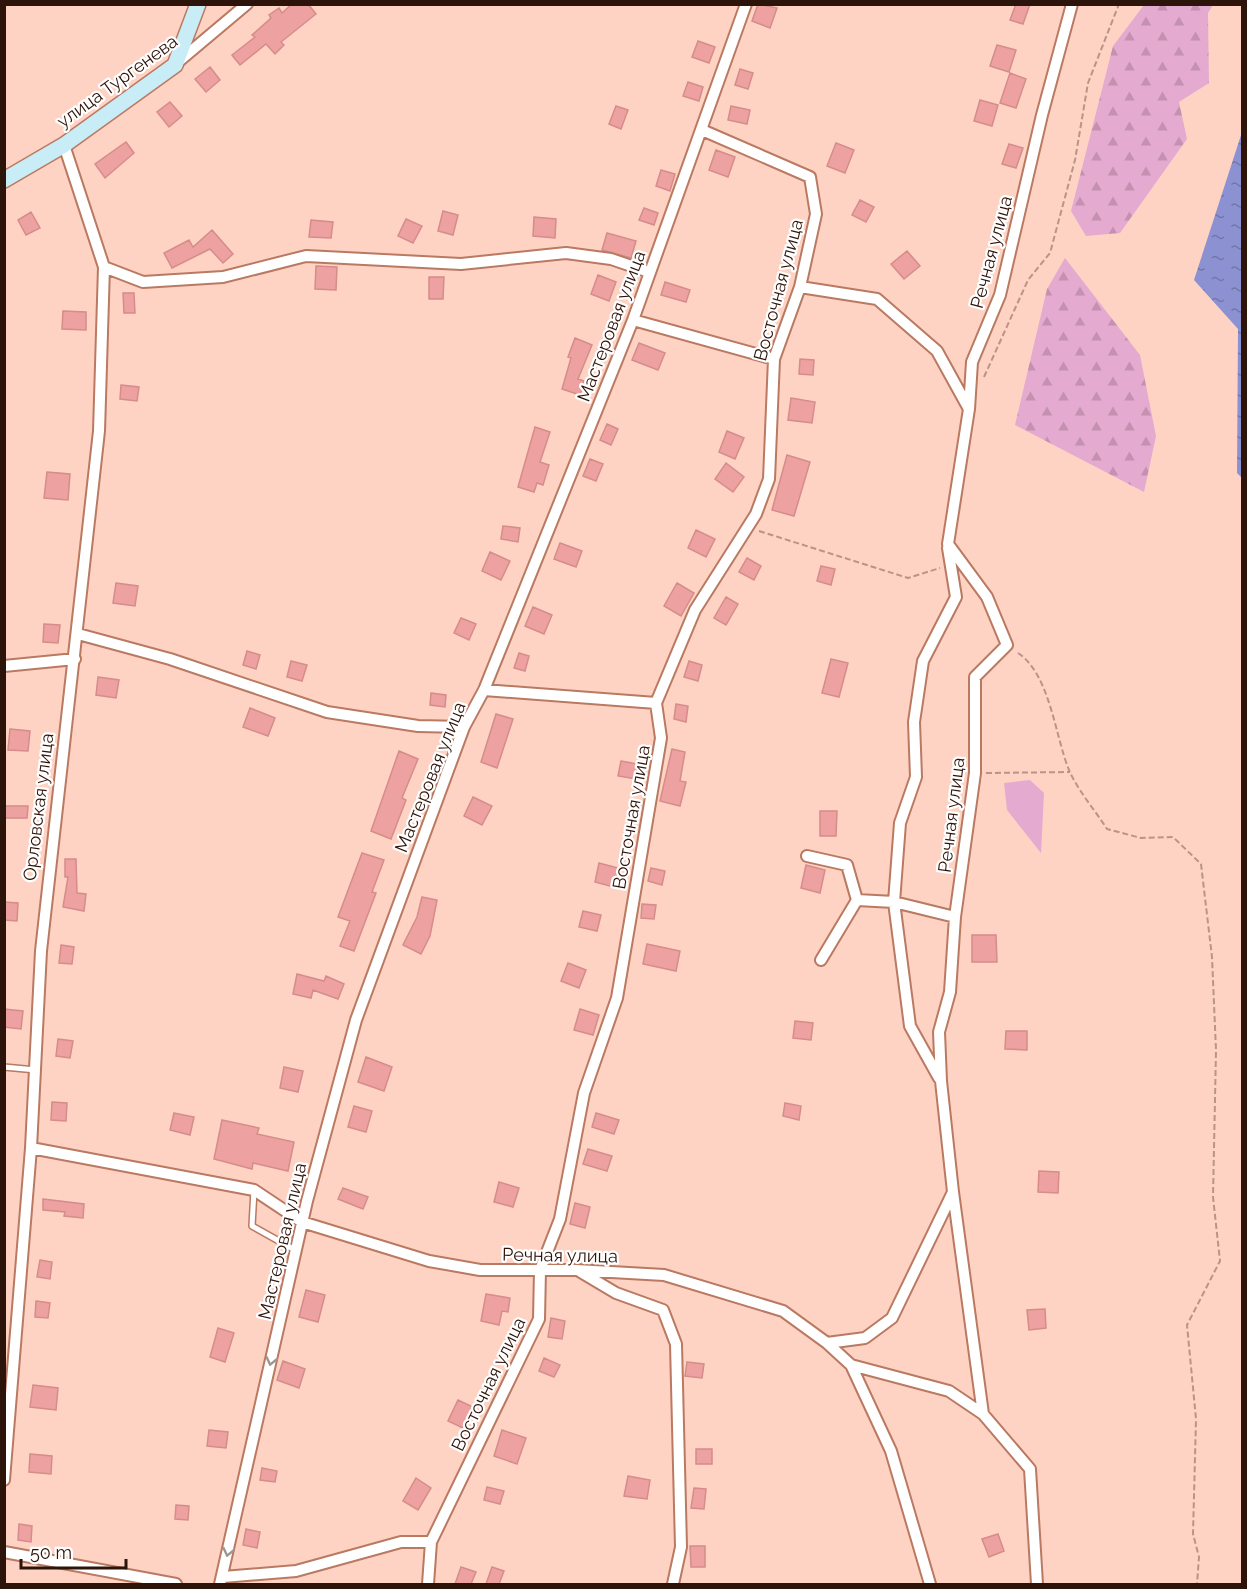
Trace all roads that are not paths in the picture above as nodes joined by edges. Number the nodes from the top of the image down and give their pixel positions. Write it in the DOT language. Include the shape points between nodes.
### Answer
graph roads {
  1 [pos="198,4"];
  2 [pos="247,4"];
  3 [pos="746,4"];
  4 [pos="1072,4"];
  5 [pos="175,64"];
  6 [pos="702,130"];
  7 [pos="64,145"];
  8 [pos="4,180"];
  9 [pos="104,267"];
  10 [pos="649,272"];
  11 [pos="800,287"];
  12 [pos="633,320"];
  13 [pos="774,359"];
  14 [pos="969,409"];
  15 [pos="948,544"];
  16 [pos="78,634"];
  17 [pos="75,659"];
  18 [pos="4,666"];
  19 [pos="484,690"];
  20 [pos="656,703"];
  21 [pos="464,727"];
  22 [pos="807,856"];
  23 [pos="857,900"];
  24 [pos="894,902"];
  25 [pos="955,917"];
  26 [pos="821,960"];
  27 [pos="4,1067"];
  28 [pos="36,1070"];
  29 [pos="941,1081"];
  30 [pos="31,1148"];
  31 [pos="254,1190"];
  32 [pos="953,1192"];
  33 [pos="302,1222"];
  34 [pos="295,1251"];
  35 [pos="540,1270"];
  36 [pos="576,1270"];
  37 [pos="827,1343"];
  38 [pos="851,1365"];
  39 [pos="983,1414"];
  40 [pos="4,1480"];
  41 [pos="431,1542"];
  42 [pos="4,1552"];
  43 [pos="221,1581"];
  44 [pos="176,1584"];
  45 [pos="428,1584"];
  46 [pos="673,1584"];
  47 [pos="930,1584"];
  48 [pos="1037,1584"];
  1 -- 5 [label="main road"];
  2 -- 5 [label="street, улица Тургенева"];
  3 -- 6 [label="street, Мастеровая улица"];
  4 -- 14 [label="street, Речная улица" via="1000,295 972,362"];
  5 -- 7 [label="main road, улица Тургенева"];
  6 -- 10 [label="street, Мастеровая улица"];
  6 -- 11 [label="street, Восточная улица" via="810,177 816,214"];
  7 -- 8 [label="main road, улица Тургенева"];
  7 -- 9 [label="street, Орловская улица"];
  9 -- 10 [label="street" via="143,282 223,277 306,256 461,264 566,253 611,259"];
  9 -- 16 [label="street, Орловская улица" via="99,431"];
  10 -- 12 [label="street, Мастеровая улица"];
  11 -- 13 [label="street, Восточная улица"];
  11 -- 14 [label="street" via="877,298 937,351"];
  12 -- 13 [label="street"];
  12 -- 19 [label="street, Мастеровая улица"];
  13 -- 20 [label="street, Восточная улица" via="769,478 756,514 695,610"];
  14 -- 15 [label="street, Речная улица"];
  15 -- 24 [label="street, Речная улица" via="956,597 923,661 914,722 916,777 900,824"];
  15 -- 25 [label="street, Речная улица" via="987,597 1006,645 975,677 975,773"];
  16 -- 17 [label="street, Орловская улица"];
  16 -- 21 [label="street" via="170,659 327,712 418,726"];
  17 -- 18 [label="street"];
  17 -- 28 [label="street, Орловская улица" via="41,951"];
  19 -- 20 [label="street"];
  19 -- 21 [label="street, Мастеровая улица"];
  20 -- 35 [label="street, Восточная улица" via="661,738 617,998 584,1093 560,1219"];
  21 -- 33 [label="street, Мастеровая улица" via="356,1020"];
  22 -- 23 [label="street" via="847,865"];
  23 -- 24 [label="street"];
  23 -- 26 [label="street"];
  24 -- 25 [label="street"];
  24 -- 29 [label="street, Речная улица" via="910,1026"];
  25 -- 29 [label="street, Речная улица" via="950,992 939,1032"];
  27 -- 28 [label="lane"];
  28 -- 30 [label="street, Орловская улица"];
  29 -- 32 [label="street, Речная улица"];
  30 -- 31 [label="street, Речная улица"];
  30 -- 40 [label="street, Орловская улица"];
  31 -- 33 [label="street, Речная улица"];
  31 -- 34 [label="lane" via="252,1226"];
  32 -- 37 [label="street" via="892,1318 865,1338"];
  32 -- 39 [label="street, Речная улица"];
  33 -- 34 [label="street, Мастеровая улица"];
  33 -- 35 [label="street, Речная улица" via="429,1261 480,1270"];
  34 -- 43 [label="street, Мастеровая улица, one-way"];
  35 -- 36 [label="street, Речная улица"];
  35 -- 41 [label="street, Восточная улица" via="539,1319"];
  36 -- 37 [label="street, Речная улица" via="664,1275 783,1311"];
  36 -- 46 [label="street" via="616,1293 663,1310 676,1344 681,1547"];
  37 -- 38 [label="street, Речная улица"];
  38 -- 39 [label="street" via="949,1391"];
  38 -- 47 [label="street, Речная улица" via="891,1451"];
  39 -- 48 [label="street" via="1030,1469"];
  41 -- 43 [label="street" via="401,1542 296,1570"];
  41 -- 45 [label="street"];
  42 -- 44 [label="street"];
}
